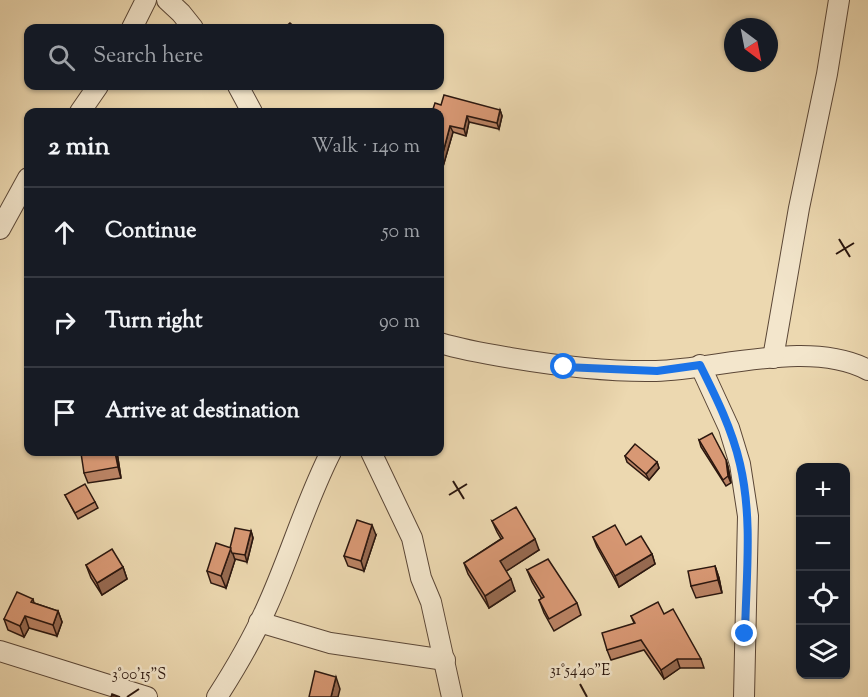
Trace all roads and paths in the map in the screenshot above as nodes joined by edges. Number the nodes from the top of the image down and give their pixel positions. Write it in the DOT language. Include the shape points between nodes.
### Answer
graph roads {
  1 [pos="146,0"];
  2 [pos="167,0"];
  3 [pos="838,0"];
  4 [pos="134,24"];
  5 [pos="190,24"];
  6 [pos="95,90"];
  7 [pos="240,90"];
  8 [pos="83,108"];
  9 [pos="250,108"];
  10 [pos="24,186"];
  11 [pos="9,218"];
  12 [pos="444,344"];
  13 [pos="773,357"];
  14 [pos="700,365"];
  15 [pos="868,370"];
  16 [pos="329,456"];
  17 [pos="373,456"];
  18 [pos="259,622"];
  19 [pos="0,651"];
  20 [pos="445,660"];
  21 [pos="147,697"];
  22 [pos="217,697"];
  23 [pos="452,697"];
  24 [pos="744,697"];
  1 -- 4 [label="street"];
  2 -- 5 [label="street"];
  3 -- 13 [label="street"];
  6 -- 8 [label="street"];
  7 -- 9 [label="street"];
  10 -- 11 [label="street"];
  12 -- 14 [label="street" via="564,367 657,371"];
  13 -- 14 [label="street"];
  13 -- 15 [label="street" via="809,356 855,363"];
  14 -- 24 [label="street" via="729,428 740,464 746,506"];
  16 -- 18 [label="street"];
  17 -- 20 [label="street" via="412,538"];
  18 -- 20 [label="street" via="330,643"];
  18 -- 22 [label="street"];
  19 -- 21 [label="street"];
  20 -- 23 [label="street"];
}
